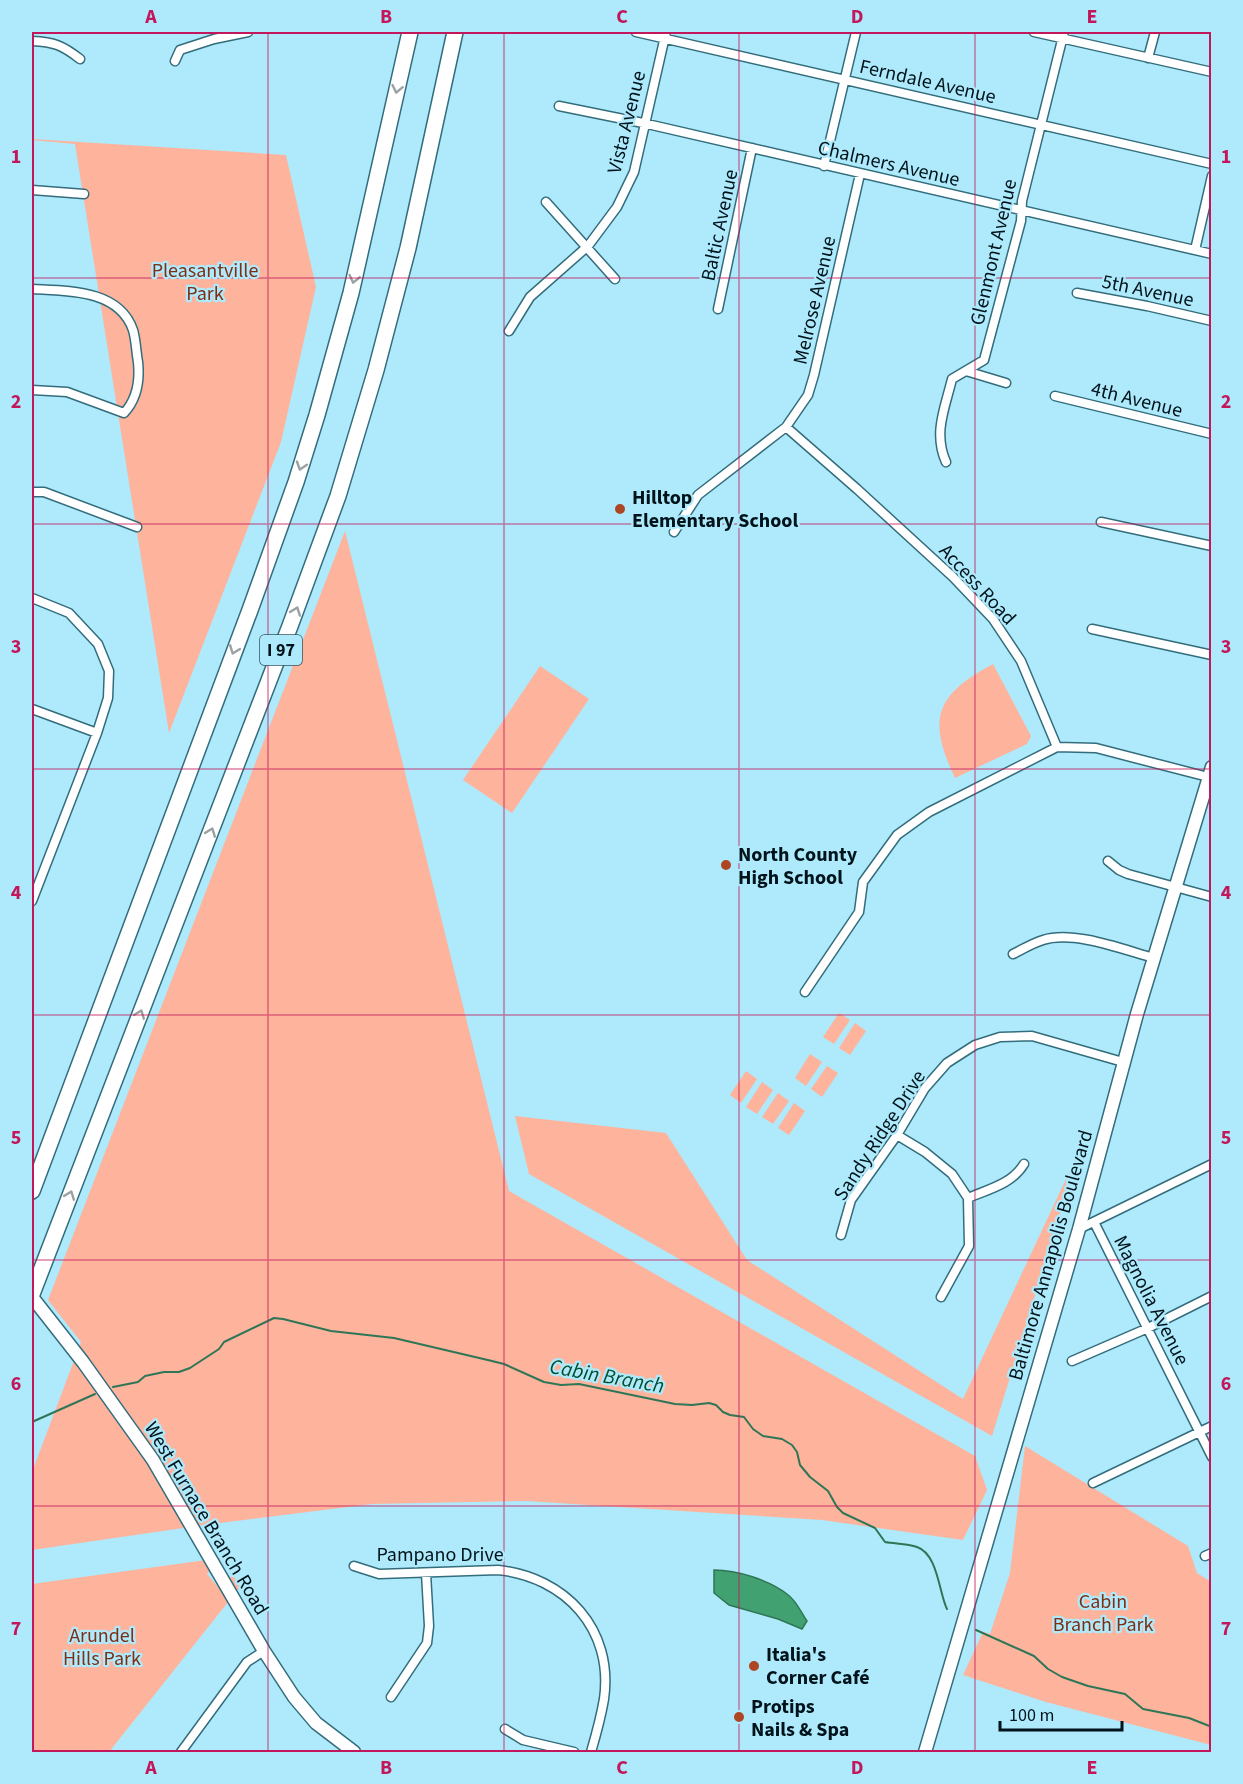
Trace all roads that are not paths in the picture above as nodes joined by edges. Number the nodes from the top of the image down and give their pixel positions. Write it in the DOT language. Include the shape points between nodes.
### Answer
graph roads {
  1 [pos="248,32"];
  2 [pos="410,32"];
  3 [pos="455,32"];
  4 [pos="636,32"];
  5 [pos="856,32"];
  6 [pos="1034,32"];
  7 [pos="1155,32"];
  8 [pos="214,35"];
  9 [pos="665,35"];
  10 [pos="1063,35"];
  11 [pos="32,40"];
  12 [pos="1149,58"];
  13 [pos="80,59"];
  14 [pos="175,61"];
  15 [pos="1212,72"];
  16 [pos="844,79"];
  17 [pos="559,106"];
  18 [pos="643,123"];
  19 [pos="1042,124"];
  20 [pos="752,148"];
  21 [pos="1212,164"];
  22 [pos="824,166"];
  23 [pos="861,174"];
  24 [pos="1212,176"];
  25 [pos="32,190"];
  26 [pos="84,194"];
  27 [pos="546,202"];
  28 [pos="1021,210"];
  29 [pos="588,246"];
  30 [pos="1195,250"];
  31 [pos="1212,254"];
  32 [pos="615,279"];
  33 [pos="32,290"];
  34 [pos="1077,293"];
  35 [pos="718,309"];
  36 [pos="1212,321"];
  37 [pos="509,331"];
  38 [pos="966,371"];
  39 [pos="1006,383"];
  40 [pos="32,390"];
  41 [pos="1055,396"];
  42 [pos="786,428"];
  43 [pos="1212,435"];
  44 [pos="946,462"];
  45 [pos="32,492"];
  46 [pos="1101,522"];
  47 [pos="137,527"];
  48 [pos="674,532"];
  49 [pos="1212,546"];
  50 [pos="32,598"];
  51 [pos="1092,629"];
  52 [pos="1212,656"];
  53 [pos="32,710"];
  54 [pos="97,733"];
  55 [pos="1057,747"];
  56 [pos="1210,774"];
  57 [pos="1108,861"];
  58 [pos="1175,887"];
  59 [pos="1212,897"];
  60 [pos="32,901"];
  61 [pos="129,926"];
  62 [pos="1013,954"];
  63 [pos="1154,958"];
  64 [pos="805,992"];
  65 [pos="1124,1062"];
  66 [pos="897,1135"];
  67 [pos="1024,1164"];
  68 [pos="1212,1164"];
  69 [pos="32,1167"];
  70 [pos="32,1191"];
  71 [pos="969,1198"];
  72 [pos="1094,1222"];
  73 [pos="1079,1229"];
  74 [pos="841,1235"];
  75 [pos="32,1296"];
  76 [pos="1212,1296"];
  77 [pos="941,1297"];
  78 [pos="1148,1328"];
  79 [pos="1072,1361"];
  80 [pos="1212,1426"];
  81 [pos="1199,1432"];
  82 [pos="1212,1457"];
  83 [pos="1093,1483"];
  84 [pos="354,1566"];
  85 [pos="426,1573"];
  86 [pos="264,1651"];
  87 [pos="391,1697"];
  88 [pos="505,1729"];
  89 [pos="348,1751"];
  90 [pos="181,1752"];
  91 [pos="574,1752"];
  92 [pos="591,1752"];
  93 [pos="925,1752"];
  1 -- 8 [label="street"];
  2 -- 61 [label="highway, I 97, one-way" via="351,293 317,415 273,546"];
  75 -- 3 [label="highway, I 97, one-way" via="338,496 408,248"];
  4 -- 9 [label="street, Ferndale Avenue"];
  5 -- 16 [label="street"];
  6 -- 10 [label="street"];
  7 -- 12 [label="street"];
  8 -- 14 [label="street" via="180,51"];
  9 -- 16 [label="street, Ferndale Avenue"];
  9 -- 18 [label="street, Vista Avenue"];
  10 -- 12 [label="street"];
  10 -- 19 [label="street, Glenmont Avenue"];
  11 -- 13 [label="street" via="53,42"];
  12 -- 15 [label="street"];
  16 -- 19 [label="street, Ferndale Avenue"];
  16 -- 22 [label="street"];
  17 -- 18 [label="street, Chalmers Avenue"];
  18 -- 20 [label="street, Chalmers Avenue"];
  18 -- 29 [label="street, Vista Avenue" via="634,172 618,207"];
  19 -- 21 [label="street, Ferndale Avenue"];
  19 -- 28 [label="street, Glenmont Avenue"];
  20 -- 22 [label="street, Chalmers Avenue"];
  20 -- 35 [label="street, Baltic Avenue"];
  22 -- 23 [label="street, Chalmers Avenue"];
  23 -- 28 [label="street, Chalmers Avenue"];
  23 -- 42 [label="street, Melrose Avenue" via="814,375 808,395"];
  24 -- 30 [label="street"];
  25 -- 26 [label="street"];
  27 -- 29 [label="street"];
  28 -- 30 [label="street, Chalmers Avenue"];
  28 -- 38 [label="street, Glenmont Avenue" via="984,360"];
  29 -- 32 [label="street"];
  29 -- 37 [label="street, Vista Avenue" via="530,297"];
  30 -- 31 [label="street, Chalmers Avenue"];
  33 -- 40 [label="street" via="100,297 118,307 129,320 140,374 133,404 124,413 67,392"];
  34 -- 36 [label="street, 5th Avenue"];
  38 -- 39 [label="street"];
  38 -- 44 [label="street, Glenmont Avenue" via="952,379 939,433"];
  41 -- 43 [label="street, 4th Avenue"];
  42 -- 48 [label="street" via="698,495"];
  42 -- 55 [label="street, Access Road" via="953,576 993,619 1021,661"];
  45 -- 47 [label="street" via="44,492"];
  46 -- 49 [label="street"];
  50 -- 54 [label="street" via="69,613 98,644 109,671 108,698"];
  51 -- 52 [label="street"];
  53 -- 54 [label="street"];
  54 -- 60 [label="street"];
  55 -- 56 [label="street" via="1096,748"];
  55 -- 64 [label="street" via="928,812 897,835 863,882 859,912"];
  56 -- 58 [label="main road, Baltimore Annapolis Boulevard"];
  57 -- 58 [label="street" via="1128,874"];
  58 -- 59 [label="street"];
  58 -- 63 [label="main road, Baltimore Annapolis Boulevard"];
  61 -- 69 [label="highway, I 97"];
  61 -- 70 [label="highway"];
  62 -- 63 [label="street" via="1045,939 1062,937"];
  63 -- 65 [label="main road, Baltimore Annapolis Boulevard"];
  65 -- 66 [label="street, Sandy Ridge Drive" via="1032,1036 1000,1037 975,1045 947,1063 925,1088"];
  65 -- 73 [label="main road, Baltimore Annapolis Boulevard"];
  66 -- 71 [label="street" via="952,1173"];
  66 -- 74 [label="street, Sandy Ridge Drive" via="851,1200"];
  67 -- 71 [label="street" via="1005,1183"];
  68 -- 72 [label="street"];
  71 -- 77 [label="street" via="969,1246"];
  72 -- 73 [label="street"];
  72 -- 78 [label="street, Magnolia Avenue"];
  73 -- 93 [label="main road, Baltimore Annapolis Boulevard"];
  75 -- 86 [label="main road, West Furnace Branch Road" via="153,1460"];
  76 -- 78 [label="street"];
  78 -- 79 [label="street"];
  78 -- 81 [label="street, Magnolia Avenue"];
  80 -- 81 [label="street"];
  81 -- 82 [label="street, Magnolia Avenue"];
  81 -- 83 [label="street"];
  84 -- 85 [label="street, Pampano Drive" via="378,1574"];
  85 -- 87 [label="street" via="427,1643"];
  85 -- 92 [label="street, Pampano Drive" via="516,1572 544,1581 568,1597 590,1624 604,1664 604,1698"];
  86 -- 89 [label="main road, West Furnace Branch Road" via="303,1709"];
  86 -- 90 [label="street" via="247,1662"];
  88 -- 91 [label="street" via="523,1740"];
}
